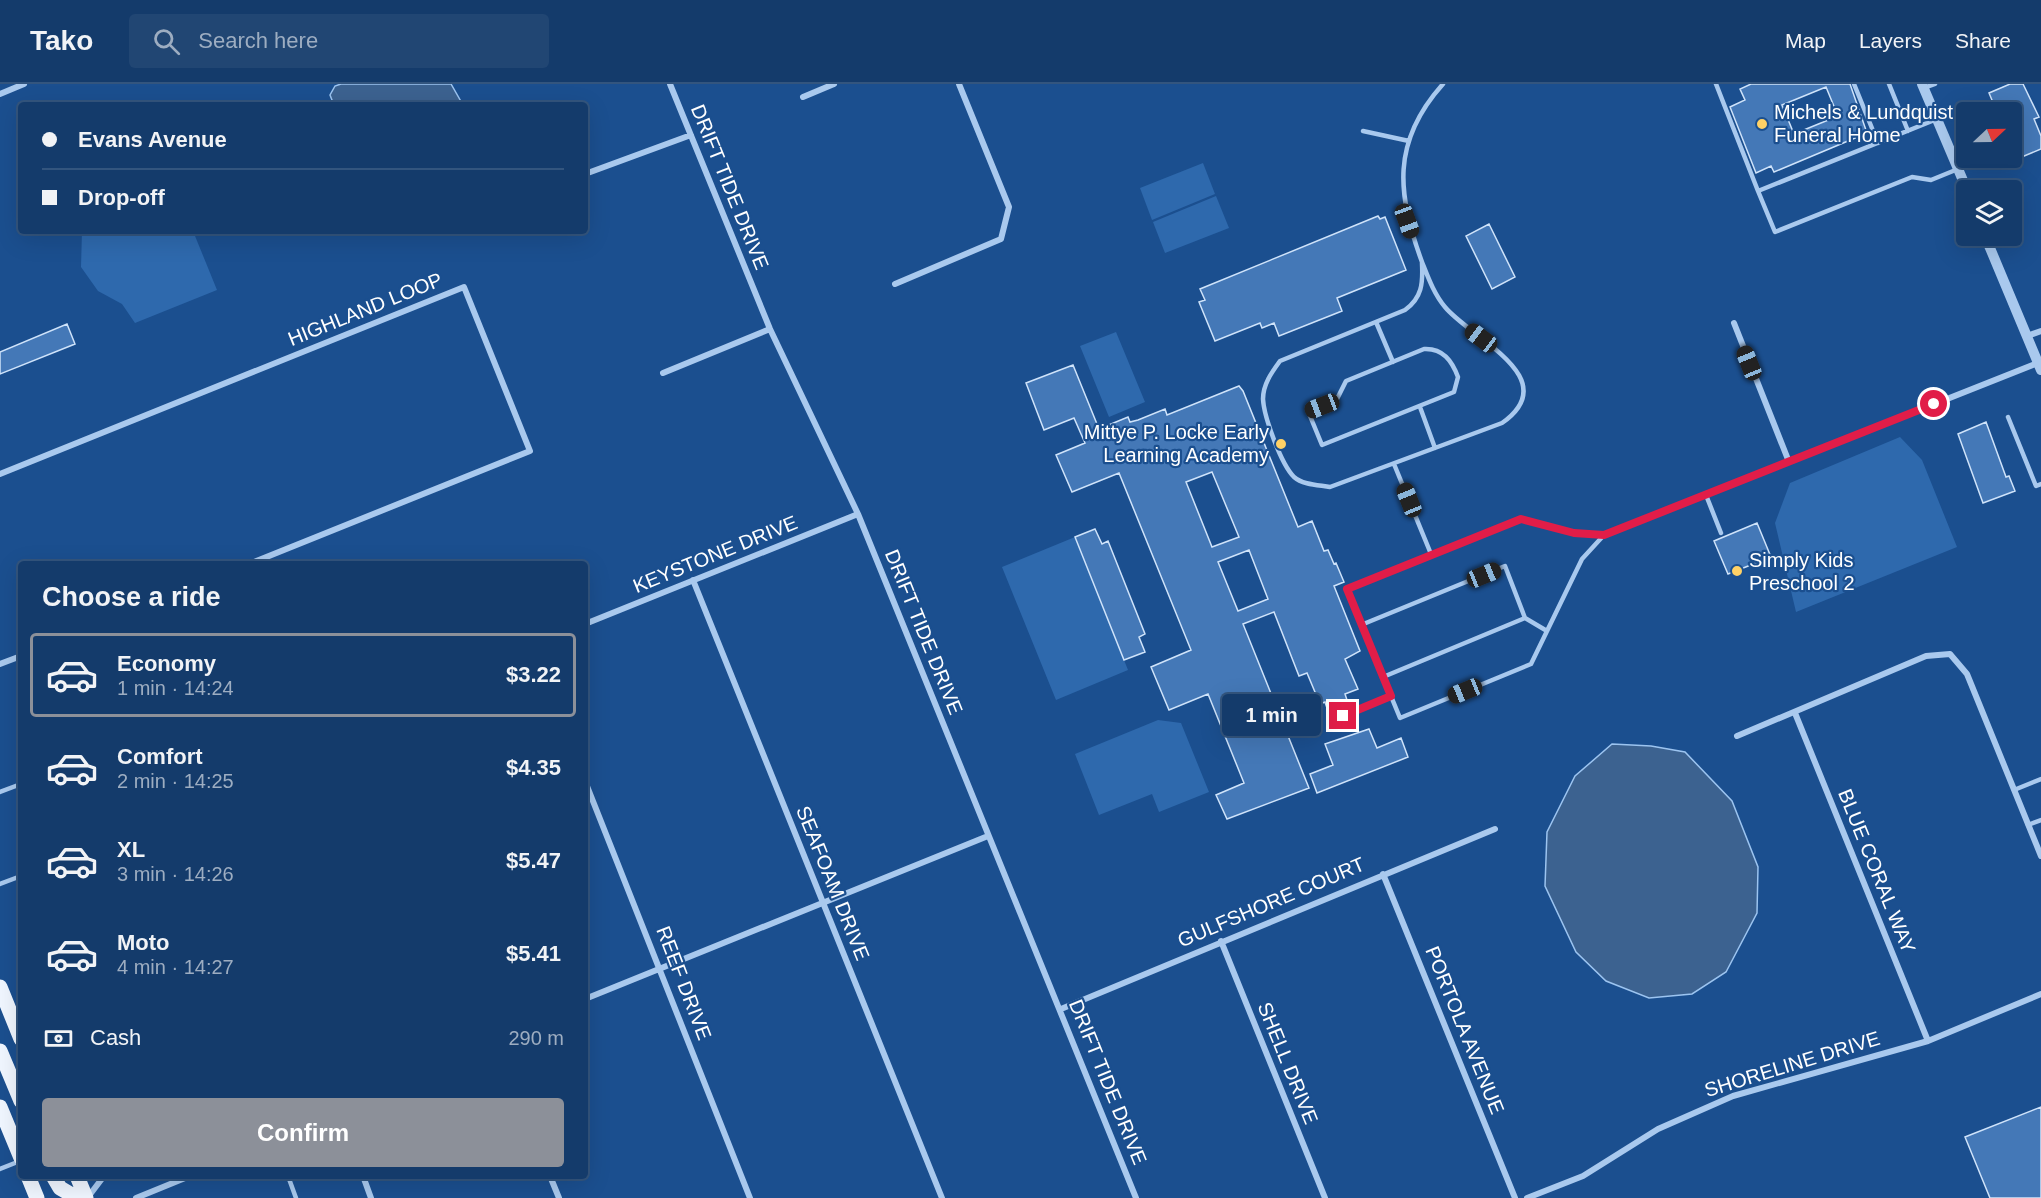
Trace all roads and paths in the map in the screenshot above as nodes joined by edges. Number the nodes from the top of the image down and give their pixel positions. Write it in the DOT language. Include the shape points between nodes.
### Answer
graph roads {
  1 [pos="24,84"];
  2 [pos="670,84"];
  3 [pos="834,84"];
  4 [pos="959,84"];
  5 [pos="1443,84"];
  6 [pos="1716,84"];
  7 [pos="1854,84"];
  8 [pos="1889,84"];
  9 [pos="1927,86"];
  10 [pos="0,94"];
  11 [pos="802,97"];
  12 [pos="1937,119"];
  13 [pos="1908,131"];
  14 [pos="1363,132"];
  15 [pos="691,135"];
  16 [pos="1409,141"];
  17 [pos="1878,143"];
  18 [pos="1958,169"];
  19 [pos="588,173"];
  20 [pos="1963,180"];
  21 [pos="1758,191"];
  22 [pos="1989,246"];
  23 [pos="1422,263"];
  24 [pos="896,284"];
  25 [pos="1376,322"];
  26 [pos="1734,323"];
  27 [pos="770,329"];
  28 [pos="2041,330"];
  29 [pos="2027,336"];
  30 [pos="1393,362"];
  31 [pos="2040,367"];
  32 [pos="663,373"];
  33 [pos="1420,407"];
  34 [pos="2008,417"];
  35 [pos="1435,448"];
  36 [pos="1789,462"];
  37 [pos="1394,464"];
  38 [pos="0,474"];
  39 [pos="2041,484"];
  40 [pos="1706,495"];
  41 [pos="858,514"];
  42 [pos="1721,533"];
  43 [pos="1604,535"];
  44 [pos="1431,554"];
  45 [pos="256,561"];
  46 [pos="693,580"];
  47 [pos="1525,618"];
  48 [pos="588,623"];
  49 [pos="1361,625"];
  50 [pos="1547,631"];
  51 [pos="18,657"];
  52 [pos="0,664"];
  53 [pos="1383,677"];
  54 [pos="1391,696"];
  55 [pos="1795,713"];
  56 [pos="1343,716"];
  57 [pos="1737,736"];
  58 [pos="2041,779"];
  59 [pos="18,785"];
  60 [pos="588,788"];
  61 [pos="2014,790"];
  62 [pos="0,792"];
  63 [pos="2041,820"];
  64 [pos="2028,825"];
  65 [pos="1495,829"];
  66 [pos="988,836"];
  67 [pos="2041,856"];
  68 [pos="1383,874"];
  69 [pos="18,877"];
  70 [pos="0,884"];
  71 [pos="823,902"];
  72 [pos="1221,941"];
  73 [pos="661,968"];
  74 [pos="0,987"];
  75 [pos="2041,994"];
  76 [pos="588,998"];
  77 [pos="1061,1009"];
  78 [pos="18,1032"];
  79 [pos="1928,1041"];
  80 [pos="0,1051"];
  81 [pos="18,1094"];
  82 [pos="0,1107"];
  83 [pos="18,1152"];
  84 [pos="18,1160"];
  85 [pos="0,1168"];
  86 [pos="29,1179"];
  87 [pos="55,1179"];
  88 [pos="78,1179"];
  89 [pos="102,1179"];
  90 [pos="183,1179"];
  91 [pos="289,1179"];
  92 [pos="364,1179"];
  93 [pos="551,1179"];
  94 [pos="37,1198"];
  95 [pos="77,1198"];
  96 [pos="87,1198"];
  97 [pos="136,1198"];
  98 [pos="296,1198"];
  99 [pos="371,1198"];
  100 [pos="559,1198"];
  101 [pos="750,1198"];
  102 [pos="942,1198"];
  103 [pos="1136,1198"];
  104 [pos="1325,1198"];
  105 [pos="1515,1198"];
  106 [pos="1527,1198"];
  1 -- 10 [label="street"];
  2 -- 15 [label="street, DRIFT TIDE DRIVE"];
  3 -- 11 [label="street"];
  4 -- 24 [label="street" via="1009,207 1001,239"];
  5 -- 16 [label="lane" via="1415,123"];
  6 -- 21 [label="lane"];
  7 -- 17 [label="lane"];
  8 -- 13 [label="lane"];
  9 -- 12 [label="street"];
  12 -- 13 [label="lane"];
  12 -- 18 [label="street"];
  13 -- 17 [label="lane"];
  14 -- 16 [label="lane"];
  15 -- 19 [label="street"];
  15 -- 27 [label="street, DRIFT TIDE DRIVE"];
  16 -- 23 [label="lane" via="1402,185 1407,221"];
  17 -- 21 [label="lane"];
  18 -- 20 [label="street"];
  18 -- 21 [label="lane" via="1931,180 1912,177 1775,232"];
  22 -- 29 [label="street"];
  23 -- 25 [label="lane" via="1422,286 1415,303"];
  23 -- 35 [label="lane" via="1445,307 1517,369 1523,391 1516,410 1502,423"];
  25 -- 30 [label="lane"];
  25 -- 37 [label="lane" via="1280,361 1268,378 1263,397 1267,419 1295,477 1330,487"];
  26 -- 36 [label="street"];
  27 -- 32 [label="street"];
  27 -- 41 [label="street, DRIFT TIDE DRIVE"];
  28 -- 29 [label="street"];
  29 -- 31 [label="street"];
  30 -- 33 [label="lane" via="1432,349 1455,367 1458,377 1454,392"];
  30 -- 33 [label="lane" via="1346,381 1336,400 1308,411 1322,445"];
  31 -- 36 [label="street"];
  33 -- 35 [label="lane"];
  34 -- 39 [label="lane" via="2036,486"];
  35 -- 37 [label="lane"];
  36 -- 40 [label="street"];
  37 -- 44 [label="lane"];
  38 -- 45 [label="street, HIGHLAND LOOP" via="464,287 530,451"];
  40 -- 42 [label="lane"];
  40 -- 43 [label="street"];
  41 -- 46 [label="street, KEYSTONE DRIVE"];
  41 -- 66 [label="street, DRIFT TIDE DRIVE"];
  43 -- 44 [label="lane" via="1574,533 1521,519"];
  43 -- 50 [label="lane" via="1582,559"];
  44 -- 49 [label="lane" via="1347,589"];
  46 -- 48 [label="street, KEYSTONE DRIVE"];
  46 -- 71 [label="street, SEAFOAM DRIVE"];
  47 -- 49 [label="lane" via="1505,567"];
  47 -- 50 [label="lane"];
  47 -- 53 [label="lane"];
  49 -- 53 [label="lane"];
  50 -- 54 [label="lane" via="1531,664 1400,718"];
  51 -- 52 [label="street"];
  53 -- 54 [label="lane"];
  54 -- 56 [label="lane"];
  55 -- 57 [label="street"];
  55 -- 61 [label="street" via="1926,656 1950,654 1967,674"];
  55 -- 79 [label="street, BLUE CORAL WAY"];
  58 -- 61 [label="lane"];
  59 -- 62 [label="lane"];
  60 -- 73 [label="street, REEF DRIVE"];
  61 -- 64 [label="street"];
  63 -- 64 [label="lane"];
  64 -- 67 [label="street"];
  65 -- 68 [label="street, GULFSHORE COURT"];
  66 -- 71 [label="street"];
  66 -- 77 [label="street, DRIFT TIDE DRIVE"];
  68 -- 72 [label="street, GULFSHORE COURT"];
  68 -- 105 [label="street, PORTOLA AVENUE"];
  69 -- 70 [label="lane"];
  71 -- 73 [label="street"];
  71 -- 102 [label="street, SEAFOAM DRIVE"];
  72 -- 77 [label="street, GULFSHORE COURT"];
  72 -- 104 [label="street, SHELL DRIVE"];
  73 -- 76 [label="street"];
  73 -- 101 [label="street, REEF DRIVE"];
  74 -- 78 [label="main road"];
  75 -- 79 [label="street, SHORELINE DRIVE"];
  77 -- 103 [label="street, DRIFT TIDE DRIVE"];
  79 -- 106 [label="street, SHORELINE DRIVE" via="1733,1096 1658,1129 1583,1176"];
  80 -- 81 [label="main road"];
  82 -- 83 [label="main road"];
  84 -- 85 [label="lane"];
  86 -- 94 [label="main road"];
  87 -- 95 [label="main road" via="60,1188"];
  88 -- 96 [label="main road"];
  89 -- 96 [label="street"];
  90 -- 97 [label="street"];
  91 -- 98 [label="lane"];
  92 -- 99 [label="street"];
  93 -- 100 [label="street"];
}
